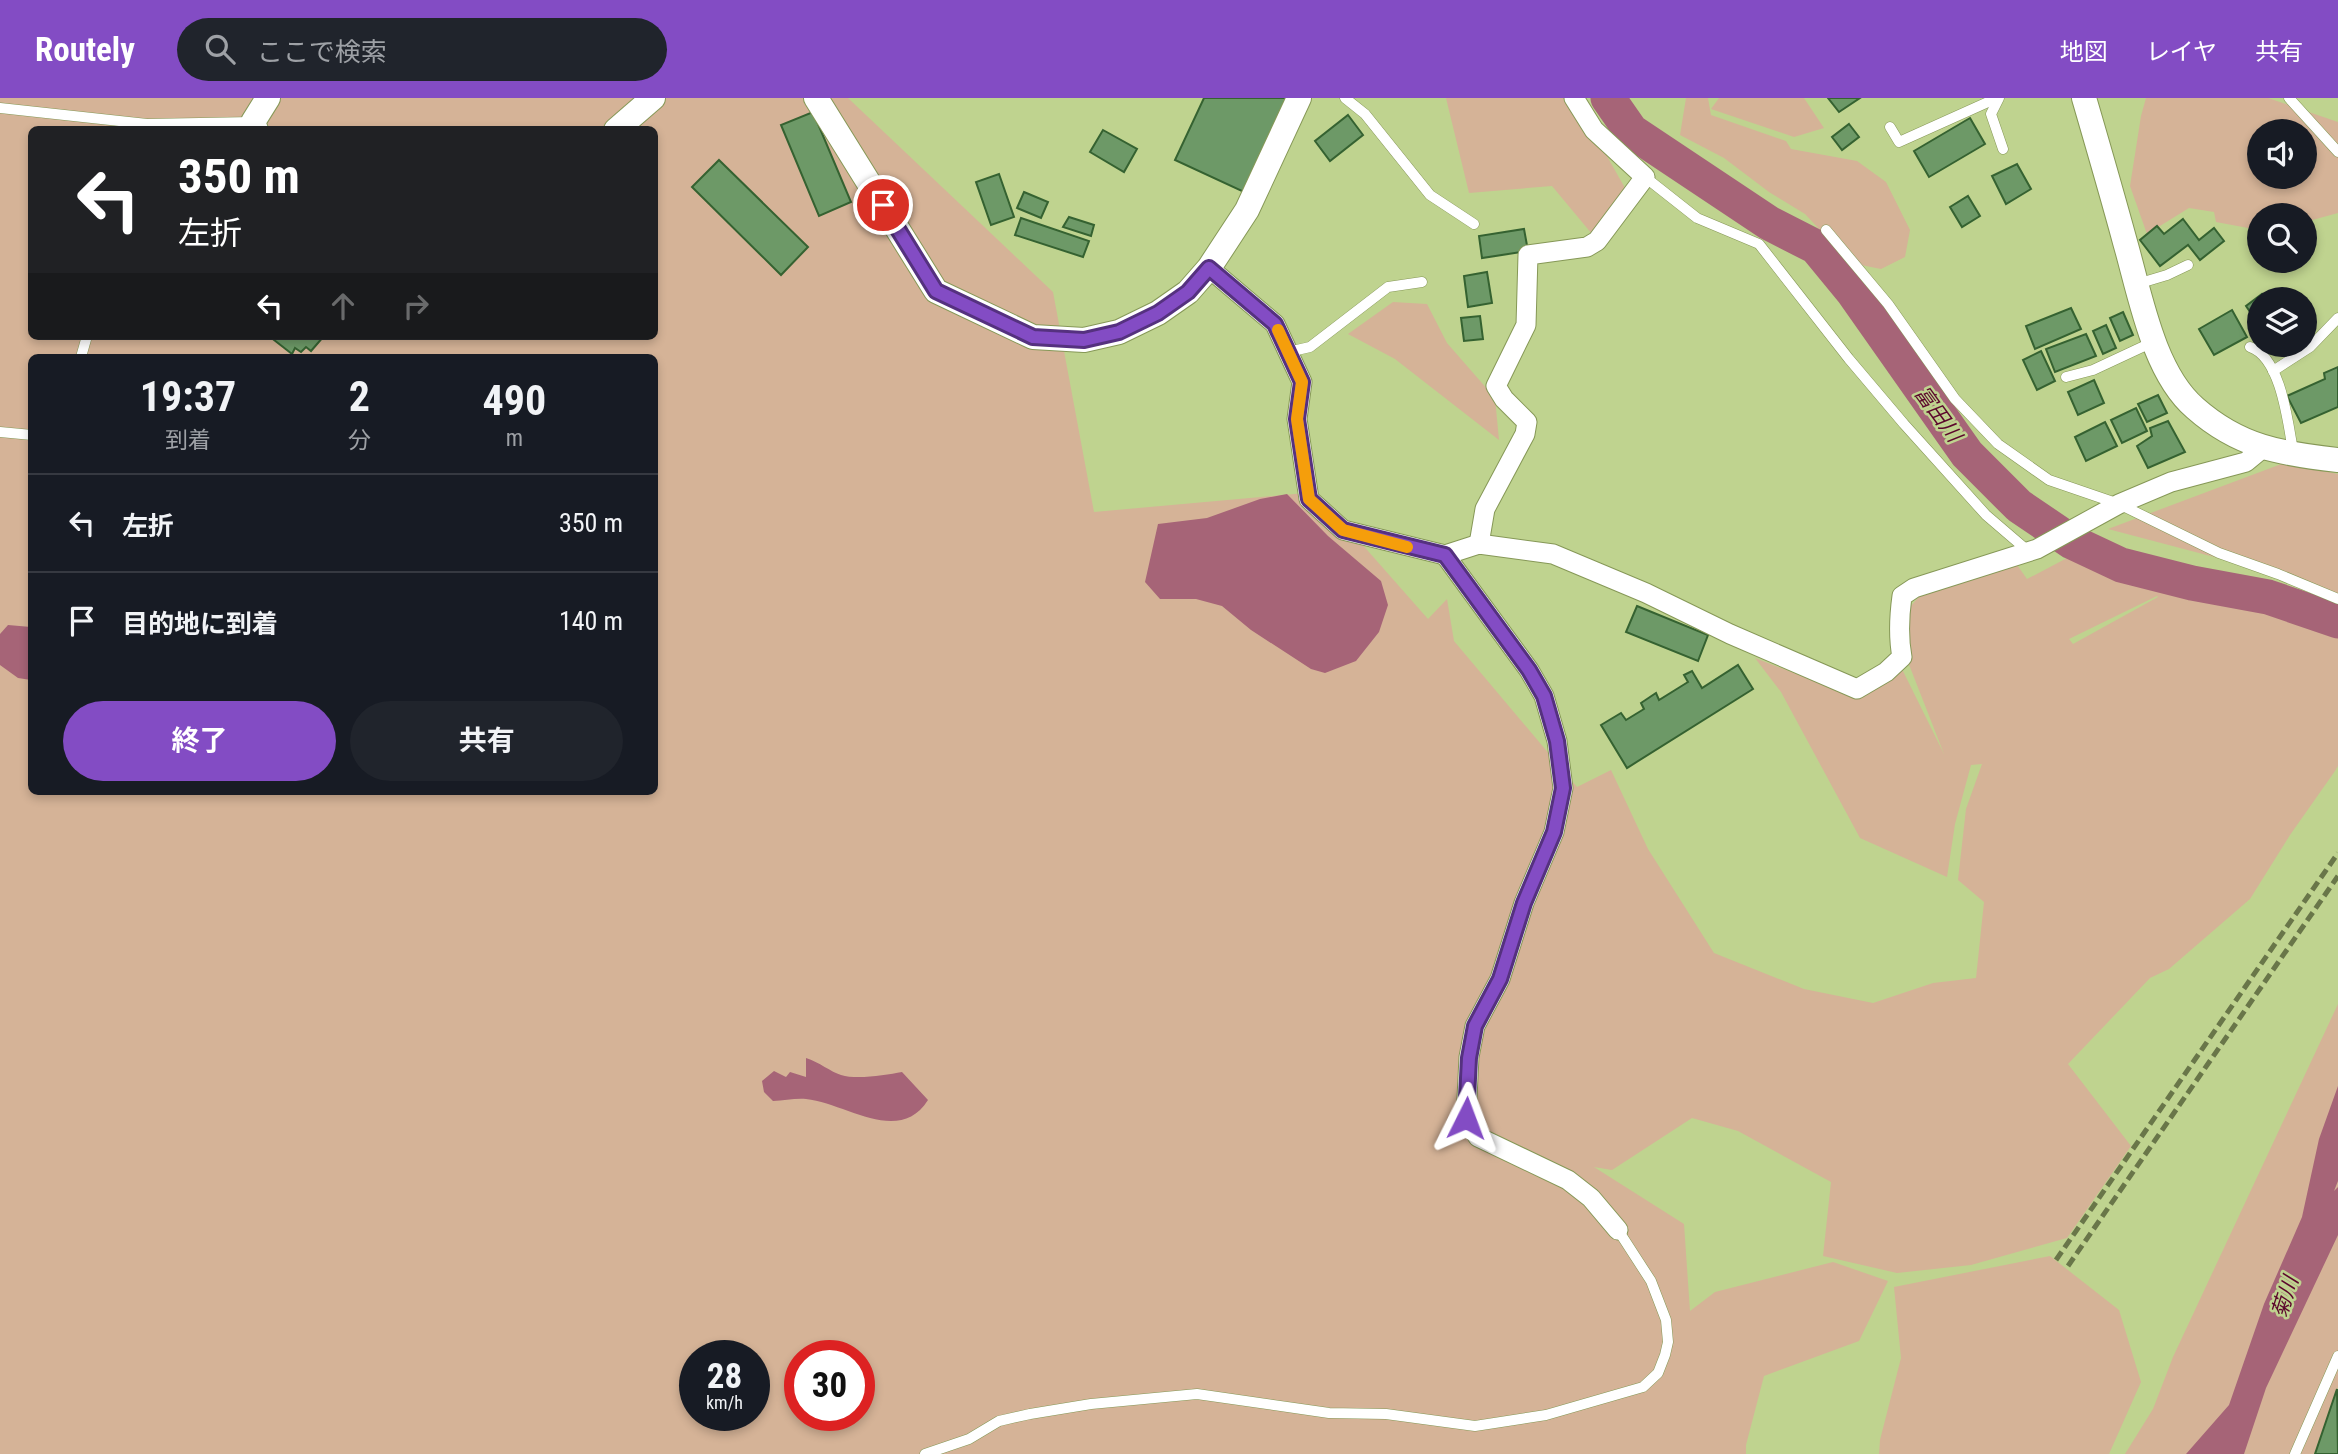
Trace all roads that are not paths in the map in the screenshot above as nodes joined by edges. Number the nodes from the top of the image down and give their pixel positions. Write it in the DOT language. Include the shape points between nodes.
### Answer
graph roads {
  1 [pos="268,98"];
  2 [pos="653,98"];
  3 [pos="816,98"];
  4 [pos="1299,98"];
  5 [pos="1345,98"];
  6 [pos="1574,98"];
  7 [pos="1998,98"];
  8 [pos="2084,98"];
  9 [pos="2289,98"];
  10 [pos="0,108"];
  11 [pos="138,126"];
  12 [pos="254,126"];
  13 [pos="622,126"];
  14 [pos="1890,127"];
  15 [pos="2003,149"];
  16 [pos="2338,152"];
  17 [pos="1645,177"];
  18 [pos="1474,224"];
  19 [pos="1826,230"];
  20 [pos="2188,265"];
  21 [pos="1209,268"];
  22 [pos="1422,282"];
  23 [pos="2137,284"];
  24 [pos="2338,318"];
  25 [pos="2155,341"];
  26 [pos="1288,352"];
  27 [pos="2266,357"];
  28 [pos="2273,371"];
  29 [pos="2066,377"];
  30 [pos="0,432"];
  31 [pos="28,435"];
  32 [pos="2263,449"];
  33 [pos="2294,455"];
  34 [pos="2338,460"];
  35 [pos="2119,504"];
  36 [pos="1479,544"];
  37 [pos="2033,550"];
  38 [pos="1445,555"];
  39 [pos="2338,599"];
  40 [pos="1618,1230"];
  41 [pos="2338,1356"];
  42 [pos="925,1454"];
  43 [pos="2295,1454"];
  1 -- 12 [label="street"];
  2 -- 13 [label="street"];
  3 -- 21 [label="street" via="936,291 1033,337 1084,340 1119,332 1188,292"];
  4 -- 21 [label="street" via="1247,210"];
  5 -- 18 [label="lane" via="1365,114 1430,195"];
  6 -- 17 [label="street" via="1594,130"];
  7 -- 14 [label="lane" via="1899,142"];
  7 -- 15 [label="lane" via="1991,114"];
  8 -- 23 [label="street"];
  9 -- 16 [label="lane"];
  10 -- 11 [label="lane"];
  17 -- 36 [label="street" via="1587,247 1528,256 1526,325 1496,386 1527,422 1525,434 1486,509"];
  17 -- 37 [label="lane" via="1697,218 1759,244 1849,359 1986,516"];
  19 -- 35 [label="lane" via="1888,304 1955,399 1998,444 2049,480"];
  20 -- 23 [label="lane"];
  21 -- 26 [label="street" via="1275,324"];
  22 -- 26 [label="lane" via="1388,287 1310,347"];
  23 -- 25 [label="street"];
  24 -- 28 [label="lane" via="2310,347"];
  25 -- 29 [label="lane"];
  25 -- 32 [label="street" via="2161,360 2192,407 2217,426"];
  26 -- 38 [label="street" via="1302,382 1297,419 1309,499 1343,530"];
  27 -- 28 [label="lane"];
  28 -- 33 [label="lane"];
  30 -- 31 [label="lane"];
  32 -- 33 [label="street"];
  32 -- 35 [label="street" via="2246,462 2171,482"];
  33 -- 34 [label="street"];
  35 -- 37 [label="street"];
  35 -- 39 [label="lane" via="2219,553"];
  36 -- 37 [label="street" via="1553,554 1857,689 1902,657 1898,634 1902,596 1914,588"];
  36 -- 38 [label="street"];
  38 -- 40 [label="street" via="1544,696 1557,741 1563,788 1554,832 1524,903 1500,979 1475,1026 1466,1118 1478,1137 1568,1180 1591,1198"];
  40 -- 42 [label="lane" via="1651,1281 1666,1320 1665,1355 1658,1373 1643,1387 1546,1415 1475,1426 1385,1414 1329,1413 1197,1394 1030,1413 999,1421 969,1439"];
  41 -- 43 [label="lane"];
}
